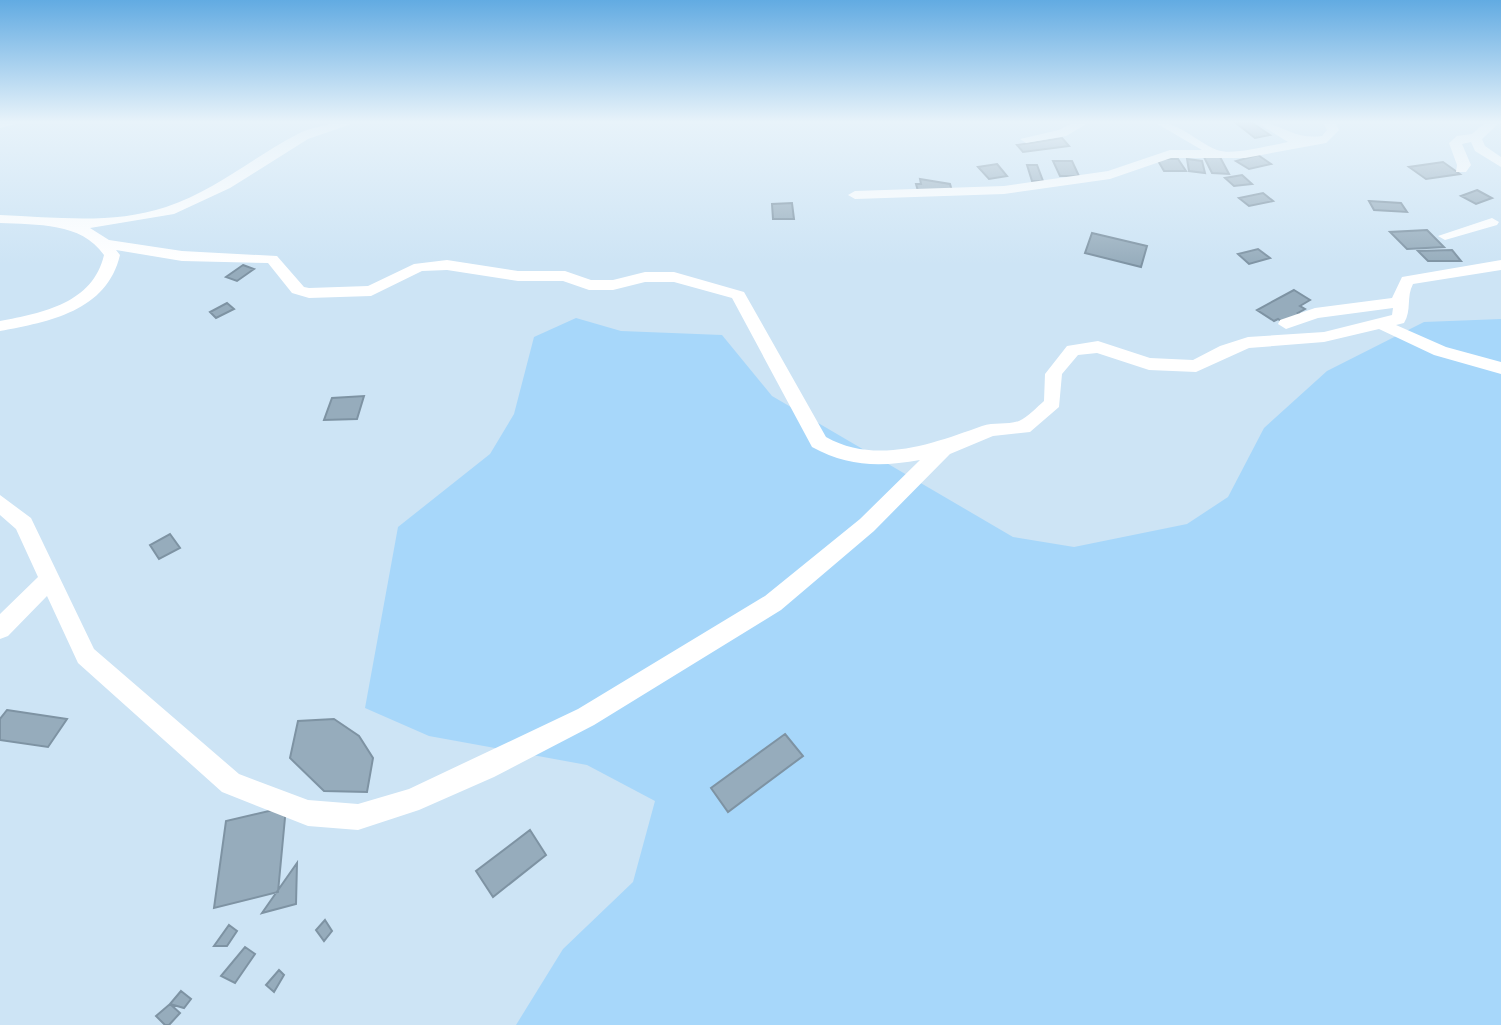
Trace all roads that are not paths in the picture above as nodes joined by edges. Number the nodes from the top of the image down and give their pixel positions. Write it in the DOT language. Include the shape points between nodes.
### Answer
graph roads {
  1 [pos="249,170"];
  2 [pos="1125,170"];
  3 [pos="855,195"];
  4 [pos="0,219"];
  5 [pos="63,224"];
  6 [pos="1498,224"];
  7 [pos="1445,236"];
  8 [pos="106,244"];
  9 [pos="1501,265"];
  10 [pos="1400,302"];
  11 [pos="1286,324"];
  12 [pos="1382,324"];
  13 [pos="0,326"];
  14 [pos="1501,368"];
  15 [pos="943,449"];
  16 [pos="0,503"];
  17 [pos="51,578"];
  18 [pos="0,629"];
  1 -- 5 [label="street" via="169,211"];
  2 -- 3 [label="street" via="1004,190"];
  4 -- 5 [label="street"];
  5 -- 8 [label="street" via="96,234"];
  6 -- 7 [label="street"];
  8 -- 13 [label="street" via="112,255 108,273 85,296 43,318"];
  8 -- 15 [label="street" via="182,256 272,259 298,290 309,293 371,291 434,265 533,278 565,276 589,285 674,277 714,286 738,295 819,442 838,455 861,459"];
  9 -- 10 [label="street" via="1407,280"];
  10 -- 11 [label="street" via="1315,313"];
  10 -- 12 [label="street" via="1398,319"];
  12 -- 14 [label="street" via="1464,360"];
  12 -- 15 [label="street" via="1324,337 1248,343 1196,366 1149,364 1098,347 1073,350 1049,381 1053,403 1043,414 1024,427 991,430"];
  15 -- 17 [label="street" via="867,525 773,603 573,723 423,796 358,817 308,813 231,783 86,656"];
  16 -- 17 [label="street" via="24,524"];
  17 -- 18 [label="street"];
}
